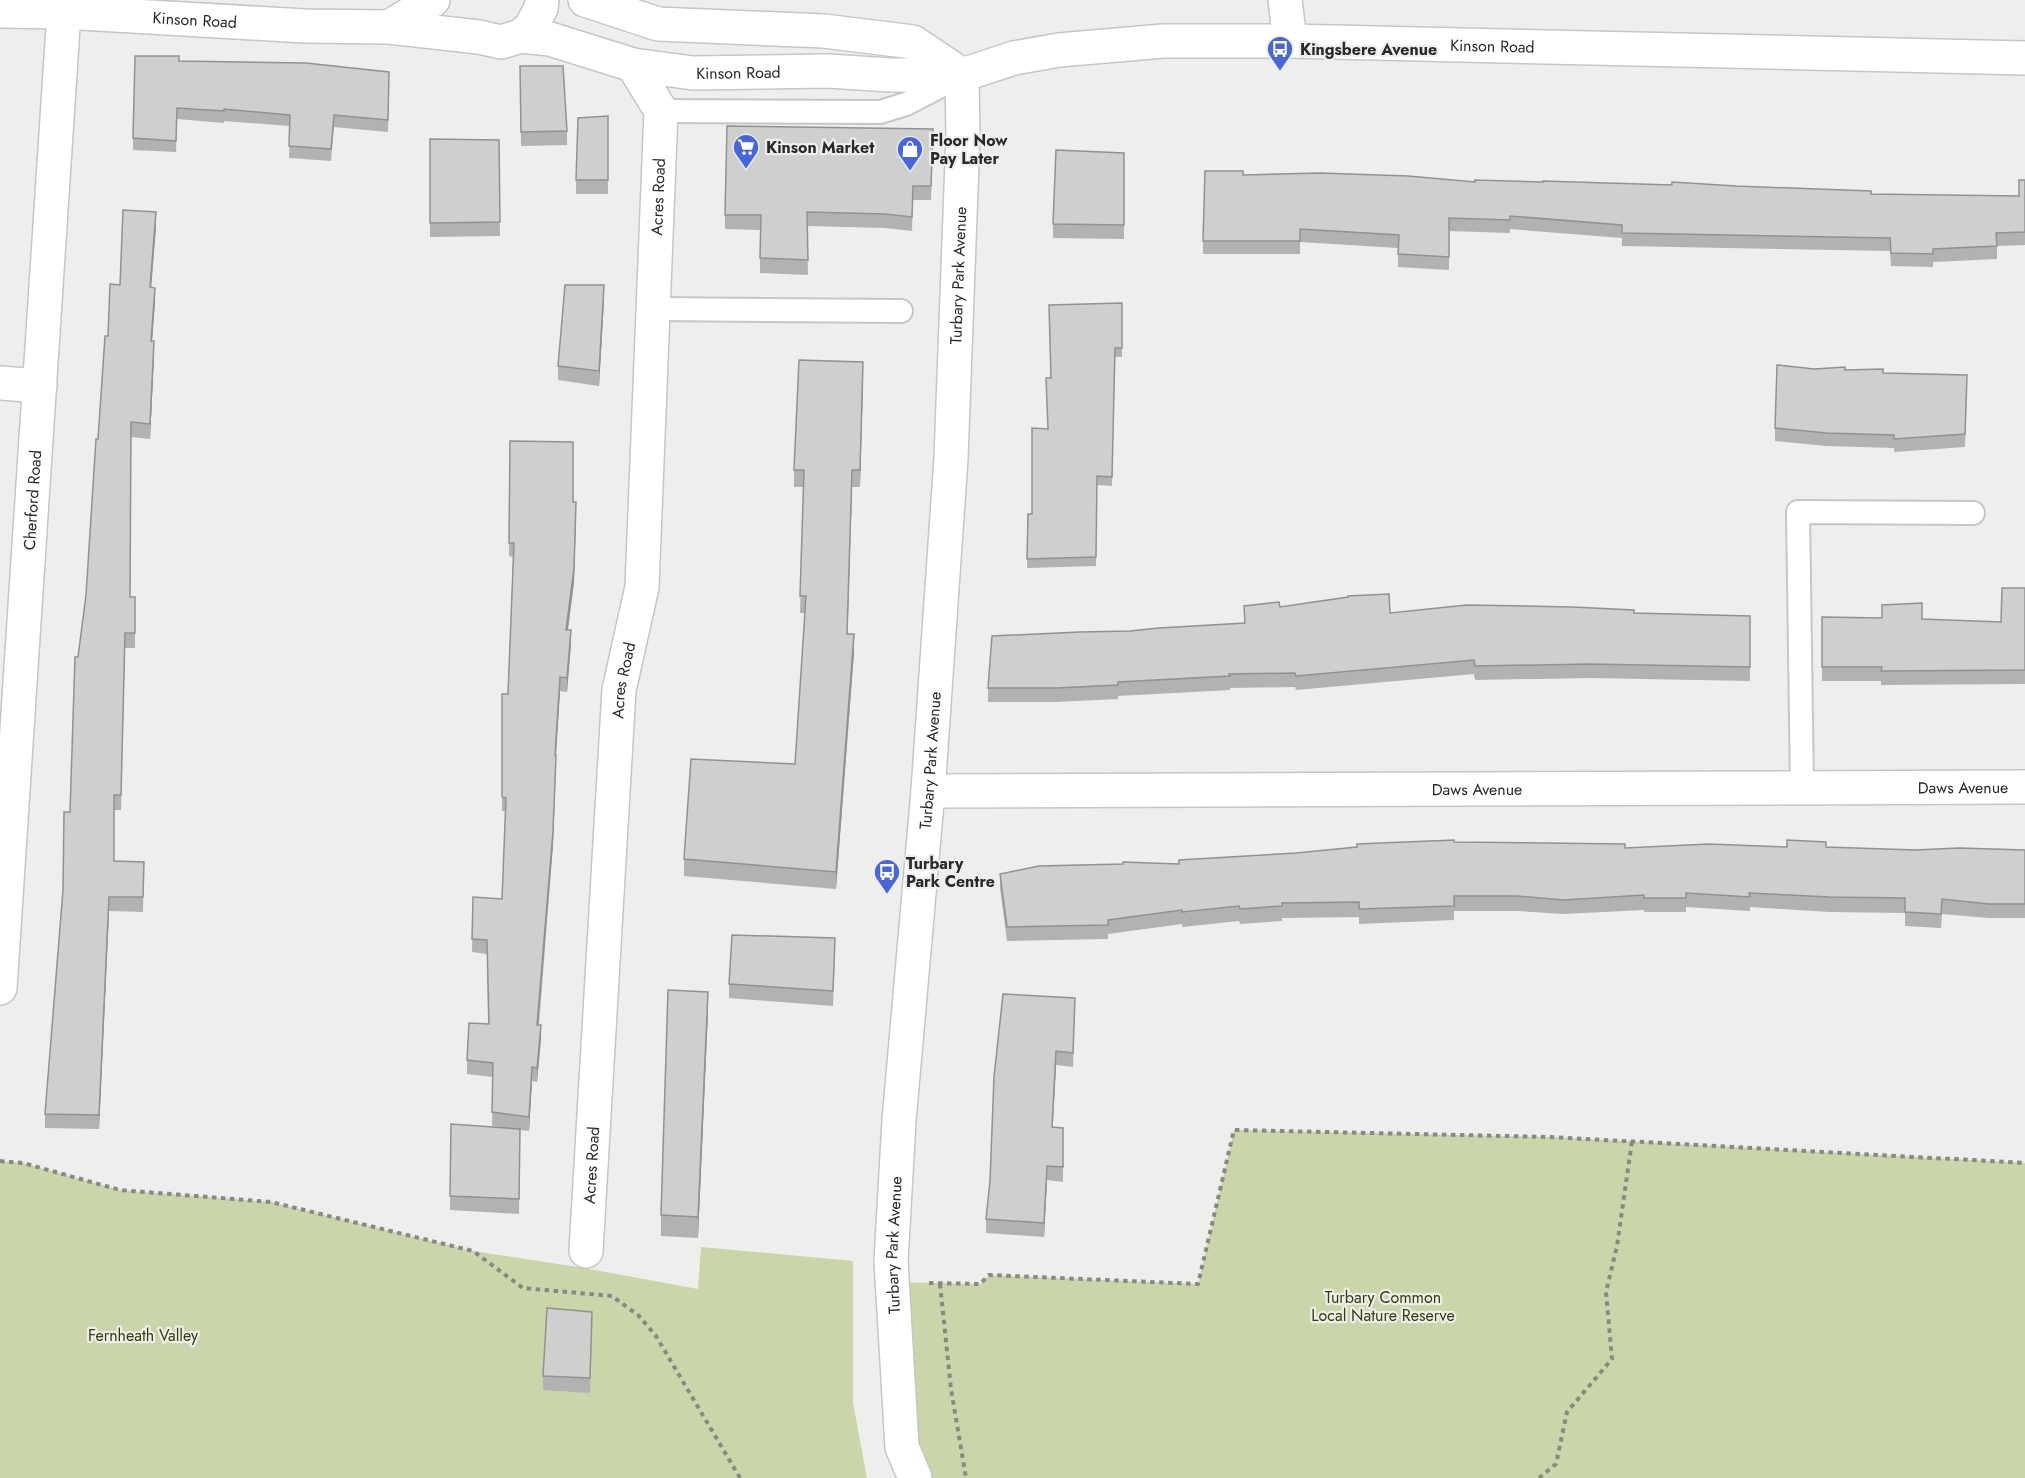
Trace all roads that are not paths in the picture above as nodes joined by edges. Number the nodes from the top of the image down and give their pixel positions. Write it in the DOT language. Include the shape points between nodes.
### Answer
graph roads {
  1 [pos="433,0"];
  2 [pos="454,0"];
  3 [pos="542,0"];
  4 [pos="585,0"];
  5 [pos="1285,0"];
  6 [pos="0,11"];
  7 [pos="219,11"];
  8 [pos="64,12"];
  9 [pos="389,27"];
  10 [pos="521,36"];
  11 [pos="479,37"];
  12 [pos="1290,41"];
  13 [pos="2025,58"];
  14 [pos="633,65"];
  15 [pos="693,73"];
  16 [pos="962,75"];
  17 [pos="661,111"];
  18 [pos="653,309"];
  19 [pos="901,311"];
  20 [pos="0,384"];
  21 [pos="40,386"];
  22 [pos="1973,513"];
  23 [pos="2025,787"];
  24 [pos="1802,788"];
  25 [pos="928,791"];
  26 [pos="0,988"];
  27 [pos="586,1251"];
  28 [pos="915,1478"];
  1 -- 9 [label="street"];
  2 -- 11 [label="street" via="459,18"];
  3 -- 10 [label="street" via="536,18"];
  4 -- 16 [label="street" via="658,24 824,31 913,42"];
  5 -- 12 [label="street"];
  6 -- 8 [label="street, Kinson Road"];
  7 -- 8 [label="street, Kinson Road"];
  7 -- 9 [label="street, Kinson Road" via="305,26"];
  8 -- 21 [label="street, Cherford Road"];
  9 -- 11 [label="street, Kinson Road"];
  10 -- 11 [label="street, Kinson Road" via="501,42"];
  10 -- 14 [label="street, Kinson Road" via="550,39"];
  12 -- 13 [label="street, Kinson Road"];
  12 -- 16 [label="street, Kinson Road" via="1163,41 1059,50 1014,58"];
  14 -- 15 [label="street, Kinson Road"];
  14 -- 17 [label="street"];
  15 -- 16 [label="street, Kinson Road" via="828,71"];
  15 -- 17 [label="street"];
  16 -- 17 [label="lane" via="906,104 880,112"];
  16 -- 25 [label="street, Turbary Park Avenue" via="951,458"];
  17 -- 18 [label="street, Acres Road"];
  18 -- 19 [label="lane"];
  18 -- 27 [label="street, Acres Road" via="642,586 619,690"];
  20 -- 21 [label="street"];
  21 -- 26 [label="street, Cherford Road"];
  22 -- 24 [label="lane" via="1797,512"];
  23 -- 24 [label="street, Daws Avenue"];
  24 -- 25 [label="street, Daws Avenue"];
  25 -- 28 [label="street, Turbary Park Avenue" via="899,1121 891,1282 902,1447"];
}
